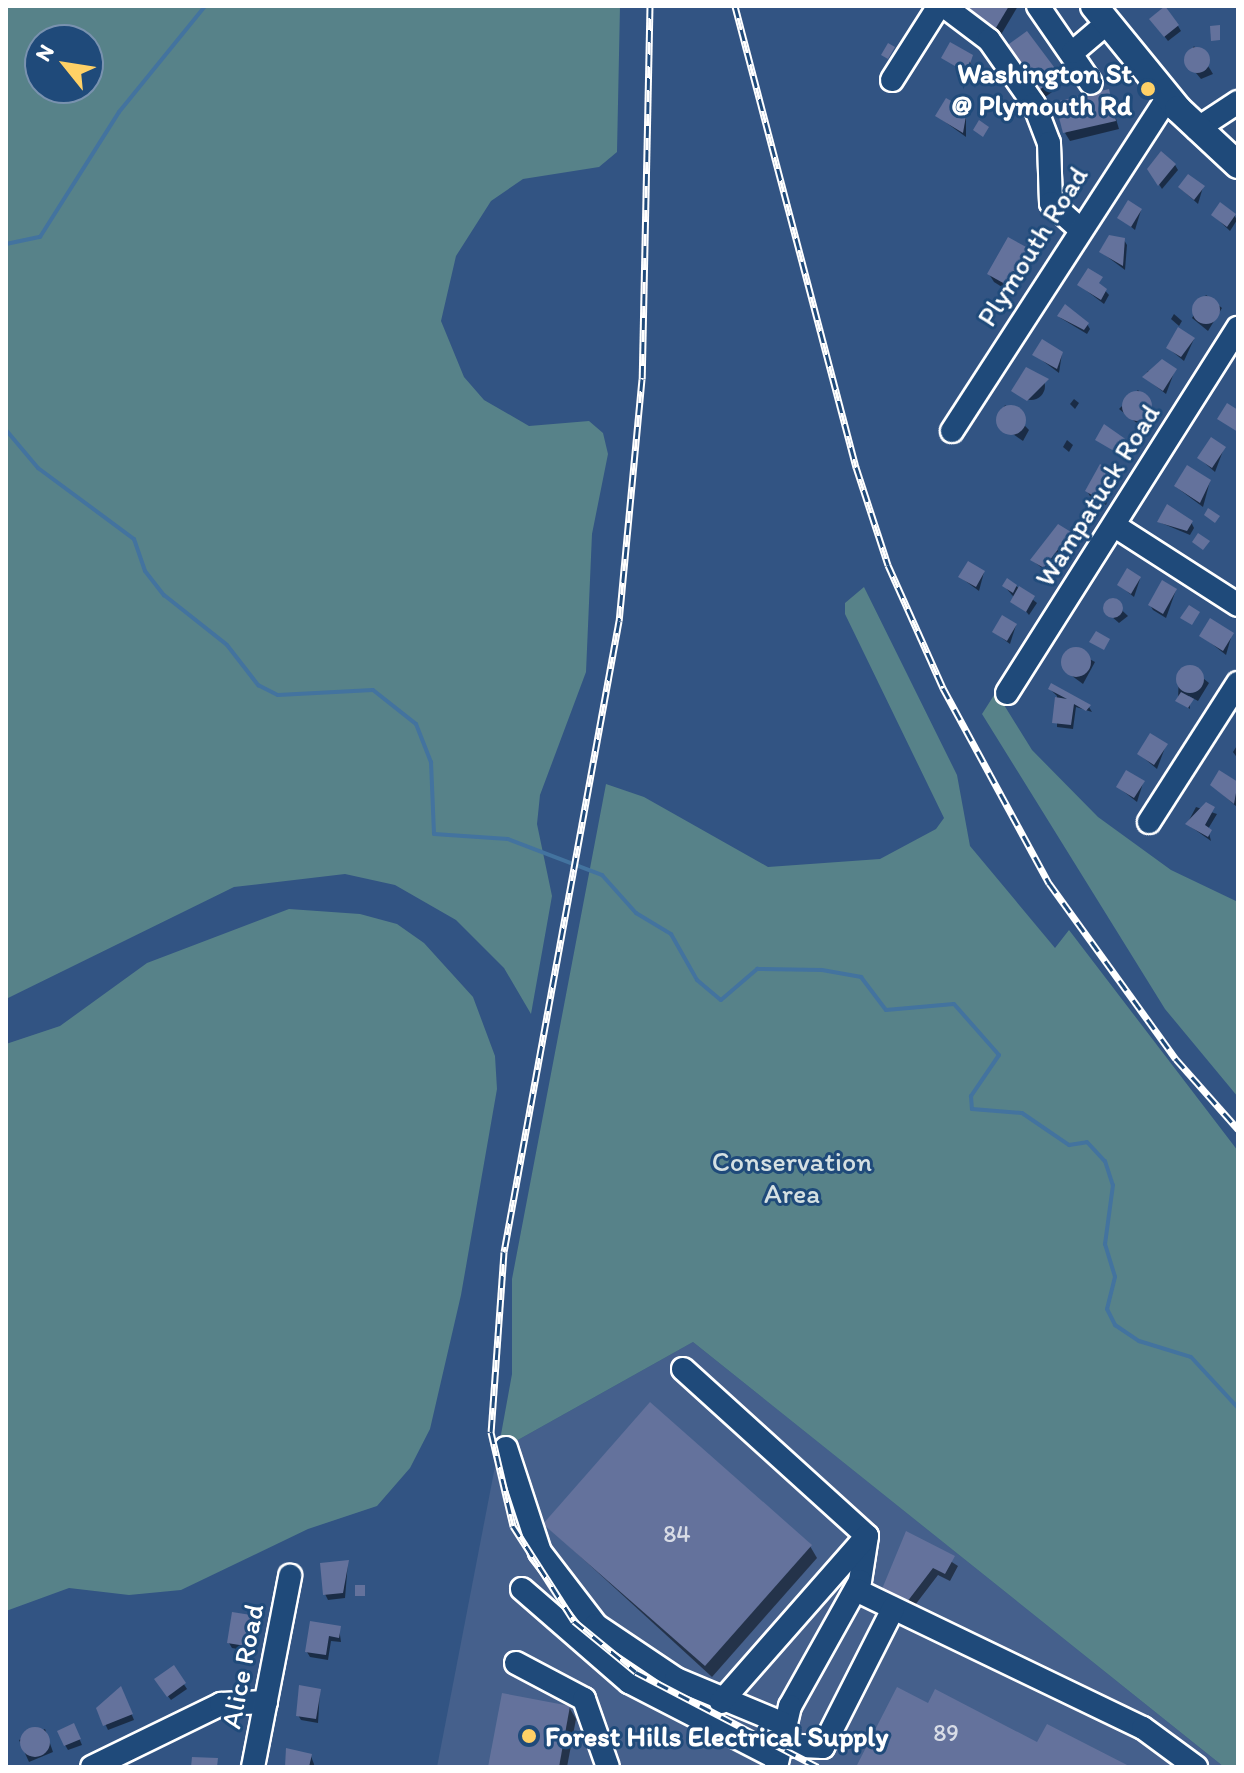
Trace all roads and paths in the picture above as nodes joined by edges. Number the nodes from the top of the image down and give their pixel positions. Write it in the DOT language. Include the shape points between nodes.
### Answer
graph roads {
  1 [pos="941,6"];
  2 [pos="1038,6"];
  3 [pos="1101,15"];
  4 [pos="1073,52"];
  5 [pos="892,80"];
  6 [pos="1091,83"];
  7 [pos="1168,97"];
  8 [pos="1238,102"];
  9 [pos="1197,129"];
  10 [pos="1238,165"];
  11 [pos="1079,228"];
  12 [pos="1238,328"];
  13 [pos="952,431"];
  14 [pos="1115,526"];
  15 [pos="1238,605"];
  16 [pos="1238,683"];
  17 [pos="1007,693"];
  18 [pos="1149,822"];
  19 [pos="683,1369"];
  20 [pos="506,1448"];
  21 [pos="867,1536"];
  22 [pos="290,1576"];
  23 [pos="522,1589"];
  24 [pos="856,1590"];
  25 [pos="893,1609"];
  26 [pos="516,1663"];
  27 [pos="266,1702"];
  28 [pos="721,1702"];
  29 [pos="779,1749"];
  30 [pos="92,1767"];
  31 [pos="253,1767"];
  32 [pos="608,1767"];
  33 [pos="1196,1767"];
  1 -- 5 [label="street"];
  1 -- 11 [label="street" via="989,40 1034,104 1049,143 1051,203"];
  2 -- 4 [label="street"];
  3 -- 4 [label="street"];
  3 -- 7 [label="main road"];
  4 -- 6 [label="street"];
  7 -- 9 [label="main road"];
  7 -- 11 [label="street, Plymouth Road"];
  8 -- 9 [label="street"];
  9 -- 10 [label="main road"];
  11 -- 13 [label="street, Plymouth Road"];
  12 -- 14 [label="street, Wampatuck Road"];
  14 -- 15 [label="street"];
  14 -- 17 [label="street, Wampatuck Road"];
  16 -- 18 [label="street"];
  19 -- 21 [label="street" via="853,1516"];
  20 -- 28 [label="street" via="529,1529 572,1599 627,1650"];
  21 -- 24 [label="street"];
  21 -- 28 [label="street"];
  22 -- 27 [label="street, Alice Road"];
  23 -- 29 [label="street" via="620,1677"];
  24 -- 25 [label="street"];
  24 -- 29 [label="street"];
  25 -- 29 [label="street" via="823,1747"];
  25 -- 33 [label="street" via="1143,1728"];
  26 -- 32 [label="street" via="584,1699"];
  27 -- 30 [label="street" via="221,1704"];
  27 -- 31 [label="street, Alice Road"];
  28 -- 29 [label="street"];
}
